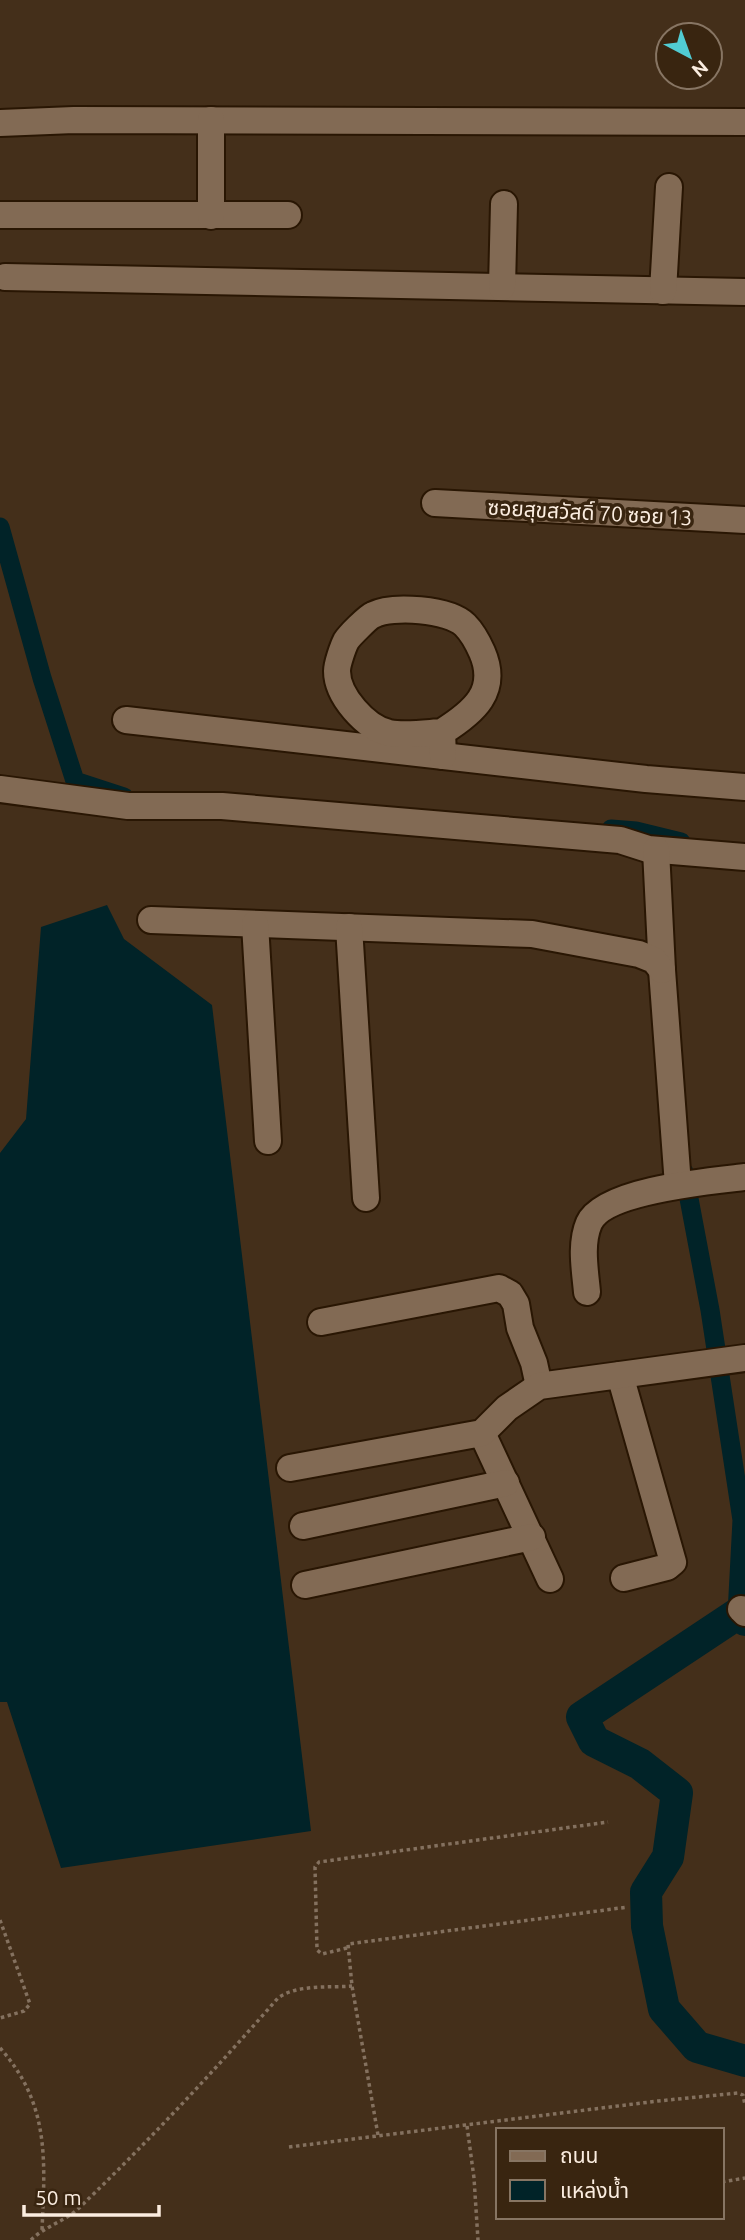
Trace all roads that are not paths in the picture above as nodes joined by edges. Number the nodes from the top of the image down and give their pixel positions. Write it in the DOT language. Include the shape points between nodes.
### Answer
graph roads {
  1 [pos="211,120"];
  2 [pos="745,122"];
  3 [pos="0,123"];
  4 [pos="669,187"];
  5 [pos="504,204"];
  6 [pos="0,215"];
  7 [pos="288,215"];
  8 [pos="211,216"];
  9 [pos="5,277"];
  10 [pos="502,287"];
  11 [pos="663,290"];
  12 [pos="745,292"];
  13 [pos="435,503"];
  14 [pos="745,520"];
  15 [pos="127,720"];
  16 [pos="442,744"];
  17 [pos="745,787"];
  18 [pos="0,789"];
  19 [pos="656,850"];
  20 [pos="745,857"];
  21 [pos="151,920"];
  22 [pos="255,924"];
  23 [pos="349,927"];
  24 [pos="662,970"];
  25 [pos="268,1141"];
  26 [pos="745,1177"];
  27 [pos="678,1185"];
  28 [pos="366,1198"];
  29 [pos="587,1292"];
  30 [pos="321,1322"];
  31 [pos="738,1359"];
  32 [pos="620,1375"];
  33 [pos="538,1386"];
  34 [pos="482,1433"];
  35 [pos="290,1468"];
  36 [pos="506,1483"];
  37 [pos="303,1526"];
  38 [pos="531,1537"];
  39 [pos="624,1578"];
  40 [pos="550,1579"];
  41 [pos="305,1584"];
  1 -- 2 [label="street"];
  1 -- 3 [label="street"];
  1 -- 8 [label="street"];
  4 -- 11 [label="street"];
  5 -- 10 [label="street"];
  6 -- 8 [label="street"];
  7 -- 8 [label="street"];
  9 -- 10 [label="street"];
  10 -- 11 [label="street"];
  11 -- 12 [label="street"];
  13 -- 14 [label="street, ซอยสุขสวัสดิ์ 70 ซอย 13"];
  15 -- 16 [label="street"];
  16 -- 16 [label="street" via="486,691 489,668 480,647 464,624 443,613 408,609 373,615 346,640 337,671 344,696 368,724"];
  16 -- 17 [label="street" via="646,779"];
  18 -- 19 [label="street" via="128,806 222,806 620,840"];
  19 -- 20 [label="street"];
  19 -- 24 [label="street"];
  21 -- 22 [label="street"];
  22 -- 23 [label="street"];
  22 -- 25 [label="street"];
  23 -- 24 [label="street" via="532,934 639,954"];
  23 -- 28 [label="street"];
  24 -- 27 [label="street"];
  26 -- 27 [label="street"];
  27 -- 29 [label="street" via="605,1205 589,1221 583,1249"];
  30 -- 33 [label="street" via="499,1288 516,1304"];
  31 -- 32 [label="street"];
  32 -- 33 [label="street"];
  32 -- 39 [label="street" via="673,1562"];
  33 -- 34 [label="street"];
  34 -- 35 [label="street"];
  34 -- 36 [label="street"];
  36 -- 37 [label="street"];
  36 -- 38 [label="street"];
  38 -- 40 [label="street"];
  38 -- 41 [label="street"];
}
